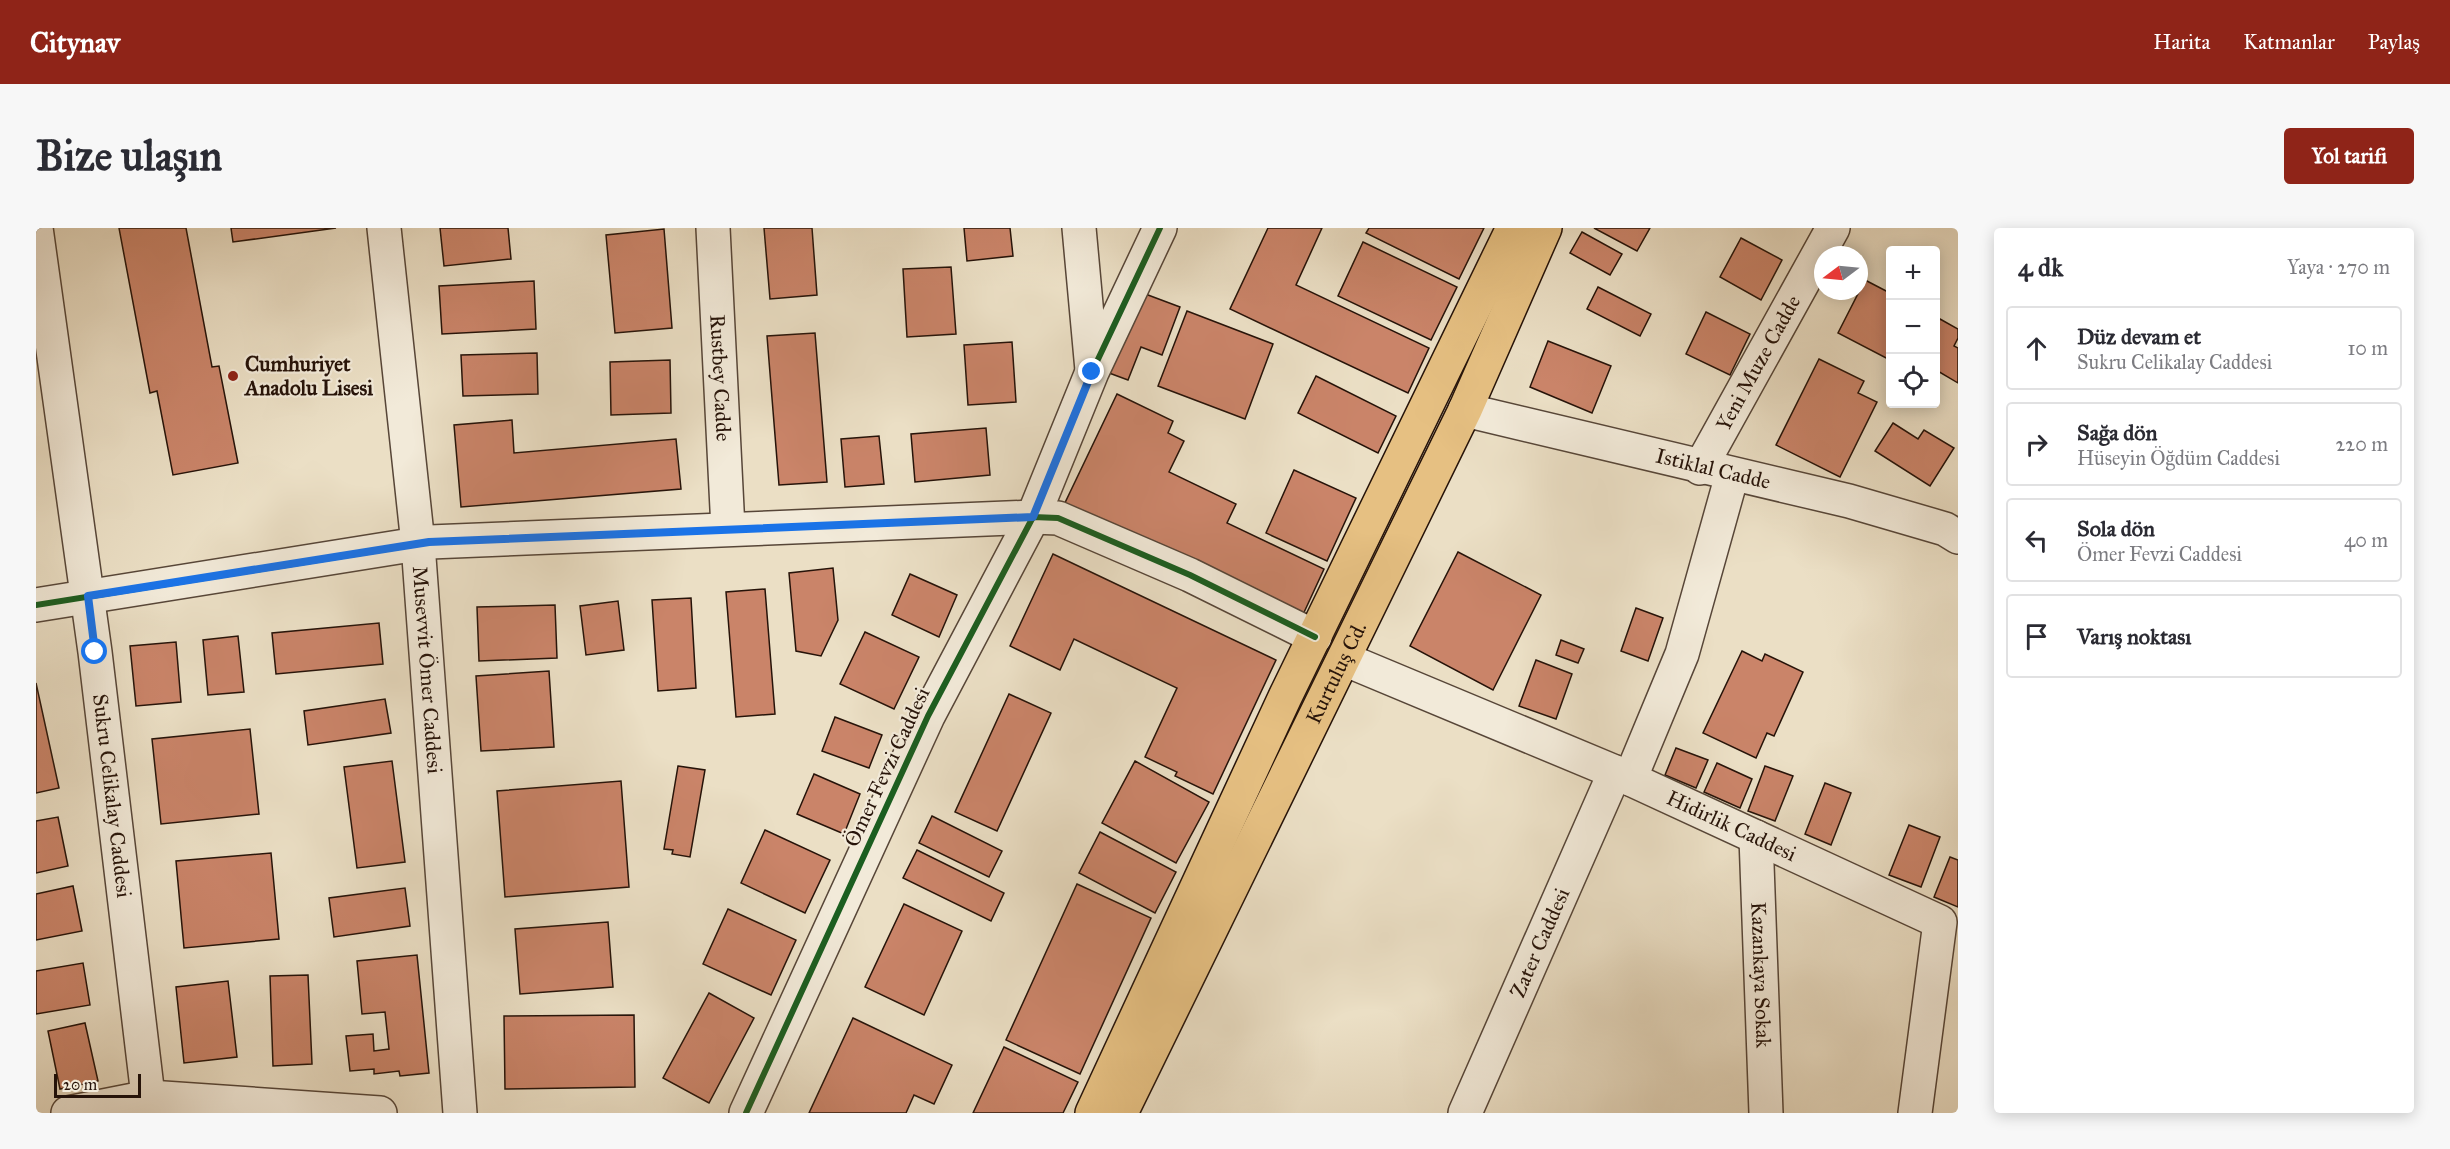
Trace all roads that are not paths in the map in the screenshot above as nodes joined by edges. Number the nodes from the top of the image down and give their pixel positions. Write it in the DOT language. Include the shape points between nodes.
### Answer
graph roads {
  1 [pos="36,228"];
  2 [pos="384,228"];
  3 [pos="713,228"];
  4 [pos="1079,228"];
  5 [pos="1160,228"];
  6 [pos="1513,228"];
  7 [pos="1545,228"];
  8 [pos="1833,228"];
  9 [pos="1092,372"];
  10 [pos="1465,410"];
  11 [pos="1700,468"];
  12 [pos="1732,475"];
  13 [pos="1033,517"];
  14 [pos="1954,525"];
  15 [pos="728,529"];
  16 [pos="418,544"];
  17 [pos="88,596"];
  18 [pos="36,605"];
  19 [pos="1315,637"];
  20 [pos="1344,659"];
  21 [pos="1622,775"];
  22 [pos="1756,837"];
  23 [pos="149,1105"];
  24 [pos="68,1113"];
  25 [pos="380,1113"];
  26 [pos="460,1113"];
  27 [pos="746,1113"];
  28 [pos="1092,1113"];
  29 [pos="1121,1113"];
  30 [pos="1465,1113"];
  31 [pos="1766,1113"];
  32 [pos="1915,1113"];
  1 -- 17 [label="street, Sukru Celikalay Caddesi"];
  2 -- 16 [label="street, Musevvit Ömer Caddesi"];
  3 -- 15 [label="street, Rustbey Cadde"];
  4 -- 9 [label="street, Ömer Fevzi Caddesi"];
  5 -- 9 [label="street"];
  6 -- 19 [label="main road, Kurtuluş Cd."];
  7 -- 10 [label="main road, Kurtuluş Cd."];
  8 -- 11 [label="street, Yeni Muze Cadde"];
  9 -- 13 [label="street, Ömer Fevzi Caddesi"];
  10 -- 11 [label="street, Istiklal Cadde"];
  10 -- 20 [label="main road, Kurtuluş Cd."];
  11 -- 12 [label="street, Istiklal Cadde"];
  12 -- 14 [label="street, Istiklal Cadde"];
  12 -- 21 [label="street, Zater Caddesi" via="1682,654"];
  13 -- 15 [label="street"];
  13 -- 19 [label="street" via="1058,518 1190,575"];
  13 -- 27 [label="street, Ömer Fevzi Caddesi" via="928,716"];
  15 -- 16 [label="street"];
  16 -- 17 [label="street"];
  16 -- 26 [label="street, Musevvit Ömer Caddesi"];
  17 -- 18 [label="street"];
  17 -- 23 [label="street, Sukru Celikalay Caddesi"];
  19 -- 28 [label="main road, Kurtuluş Cd."];
  20 -- 21 [label="street, Hidirlik Caddesi"];
  20 -- 29 [label="main road, Kurtuluş Cd."];
  21 -- 22 [label="street, Hidirlik Caddesi"];
  21 -- 30 [label="street, Zater Caddesi"];
  22 -- 31 [label="street, Kazankaya Sokak"];
  22 -- 32 [label="street, Hidirlik Caddesi" via="1940,921"];
  23 -- 24 [label="street"];
  23 -- 25 [label="street"];
}
